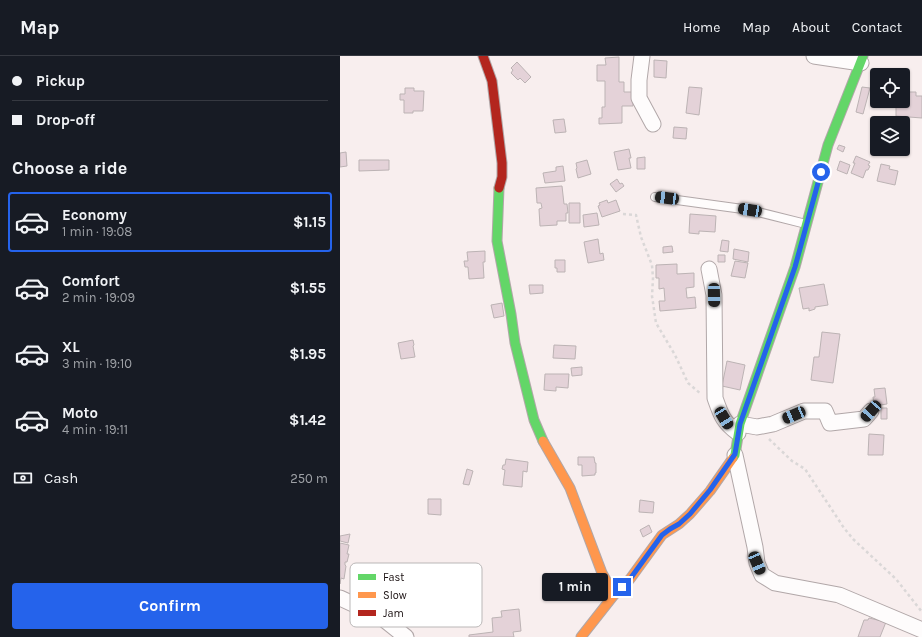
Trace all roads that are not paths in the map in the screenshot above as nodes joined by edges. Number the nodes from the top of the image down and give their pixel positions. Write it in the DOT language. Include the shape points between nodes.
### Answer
graph roads {
  1 [pos="483,56"];
  2 [pos="642,56"];
  3 [pos="814,56"];
  4 [pos="862,59"];
  5 [pos="653,124"];
  6 [pos="655,197"];
  7 [pos="806,225"];
  8 [pos="709,269"];
  9 [pos="871,411"];
  10 [pos="739,428"];
  11 [pos="735,454"];
  12 [pos="614,594"];
  13 [pos="340,598"];
  14 [pos="350,603"];
  15 [pos="394,627"];
  16 [pos="922,630"];
  17 [pos="406,637"];
  18 [pos="581,637"];
  1 -- 12 [label="street" via="492,81 502,162 497,241 528,398 545,446 570,488 602,573"];
  2 -- 5 [label="street" via="639,98"];
  3 -- 4 [label="street"];
  4 -- 7 [label="street" via="828,145"];
  6 -- 7 [label="lane" via="750,210"];
  7 -- 10 [label="street" via="783,304"];
  8 -- 10 [label="street" via="714,295 715,398 719,411 728,425"];
  9 -- 10 [label="street" via="864,419 830,423 825,411 804,411 773,424"];
  10 -- 11 [label="street"];
  11 -- 12 [label="street" via="690,514 662,535 630,579"];
  11 -- 16 [label="street" via="757,563 762,575 775,583 839,595"];
  12 -- 18 [label="street"];
  13 -- 14 [label="street"];
  15 -- 17 [label="street"];
}
